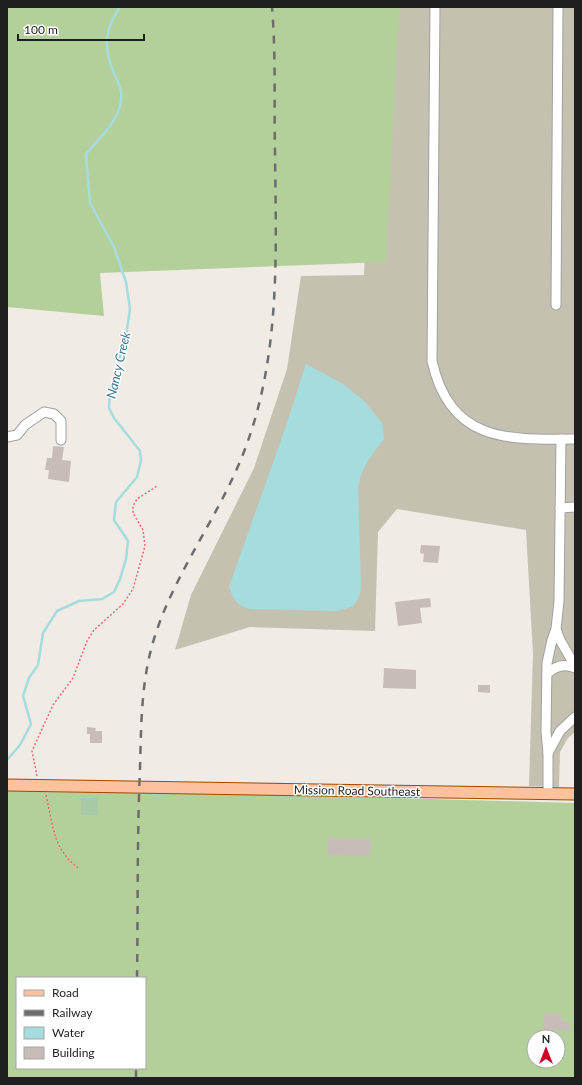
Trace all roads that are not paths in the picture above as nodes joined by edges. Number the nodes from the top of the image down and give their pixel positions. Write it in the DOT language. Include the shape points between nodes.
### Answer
graph roads {
  1 [pos="435,7"];
  2 [pos="558,7"];
  3 [pos="556,305"];
  4 [pos="7,437"];
  5 [pos="561,439"];
  6 [pos="575,439"];
  7 [pos="61,440"];
  8 [pos="575,507"];
  9 [pos="560,508"];
  10 [pos="556,629"];
  11 [pos="575,667"];
  12 [pos="547,674"];
  13 [pos="575,717"];
  14 [pos="548,753"];
  15 [pos="7,785"];
  16 [pos="548,793"];
  17 [pos="575,794"];
  1 -- 5 [label="street" via="432,361 436,378 454,409 484,430 512,438"];
  2 -- 3 [label="street"];
  4 -- 7 [label="street" via="17,435 25,425 44,412 54,414 61,421"];
  5 -- 6 [label="street"];
  5 -- 9 [label="street"];
  8 -- 9 [label="street"];
  9 -- 10 [label="street" via="559,601"];
  10 -- 11 [label="street"];
  10 -- 12 [label="street" via="549,651"];
  11 -- 12 [label="street" via="559,666"];
  12 -- 14 [label="street"];
  13 -- 14 [label="street" via="560,731"];
  14 -- 16 [label="street"];
  15 -- 16 [label="main road, Mission Road Southeast"];
  16 -- 17 [label="main road, Mission Road Southeast"];
}
